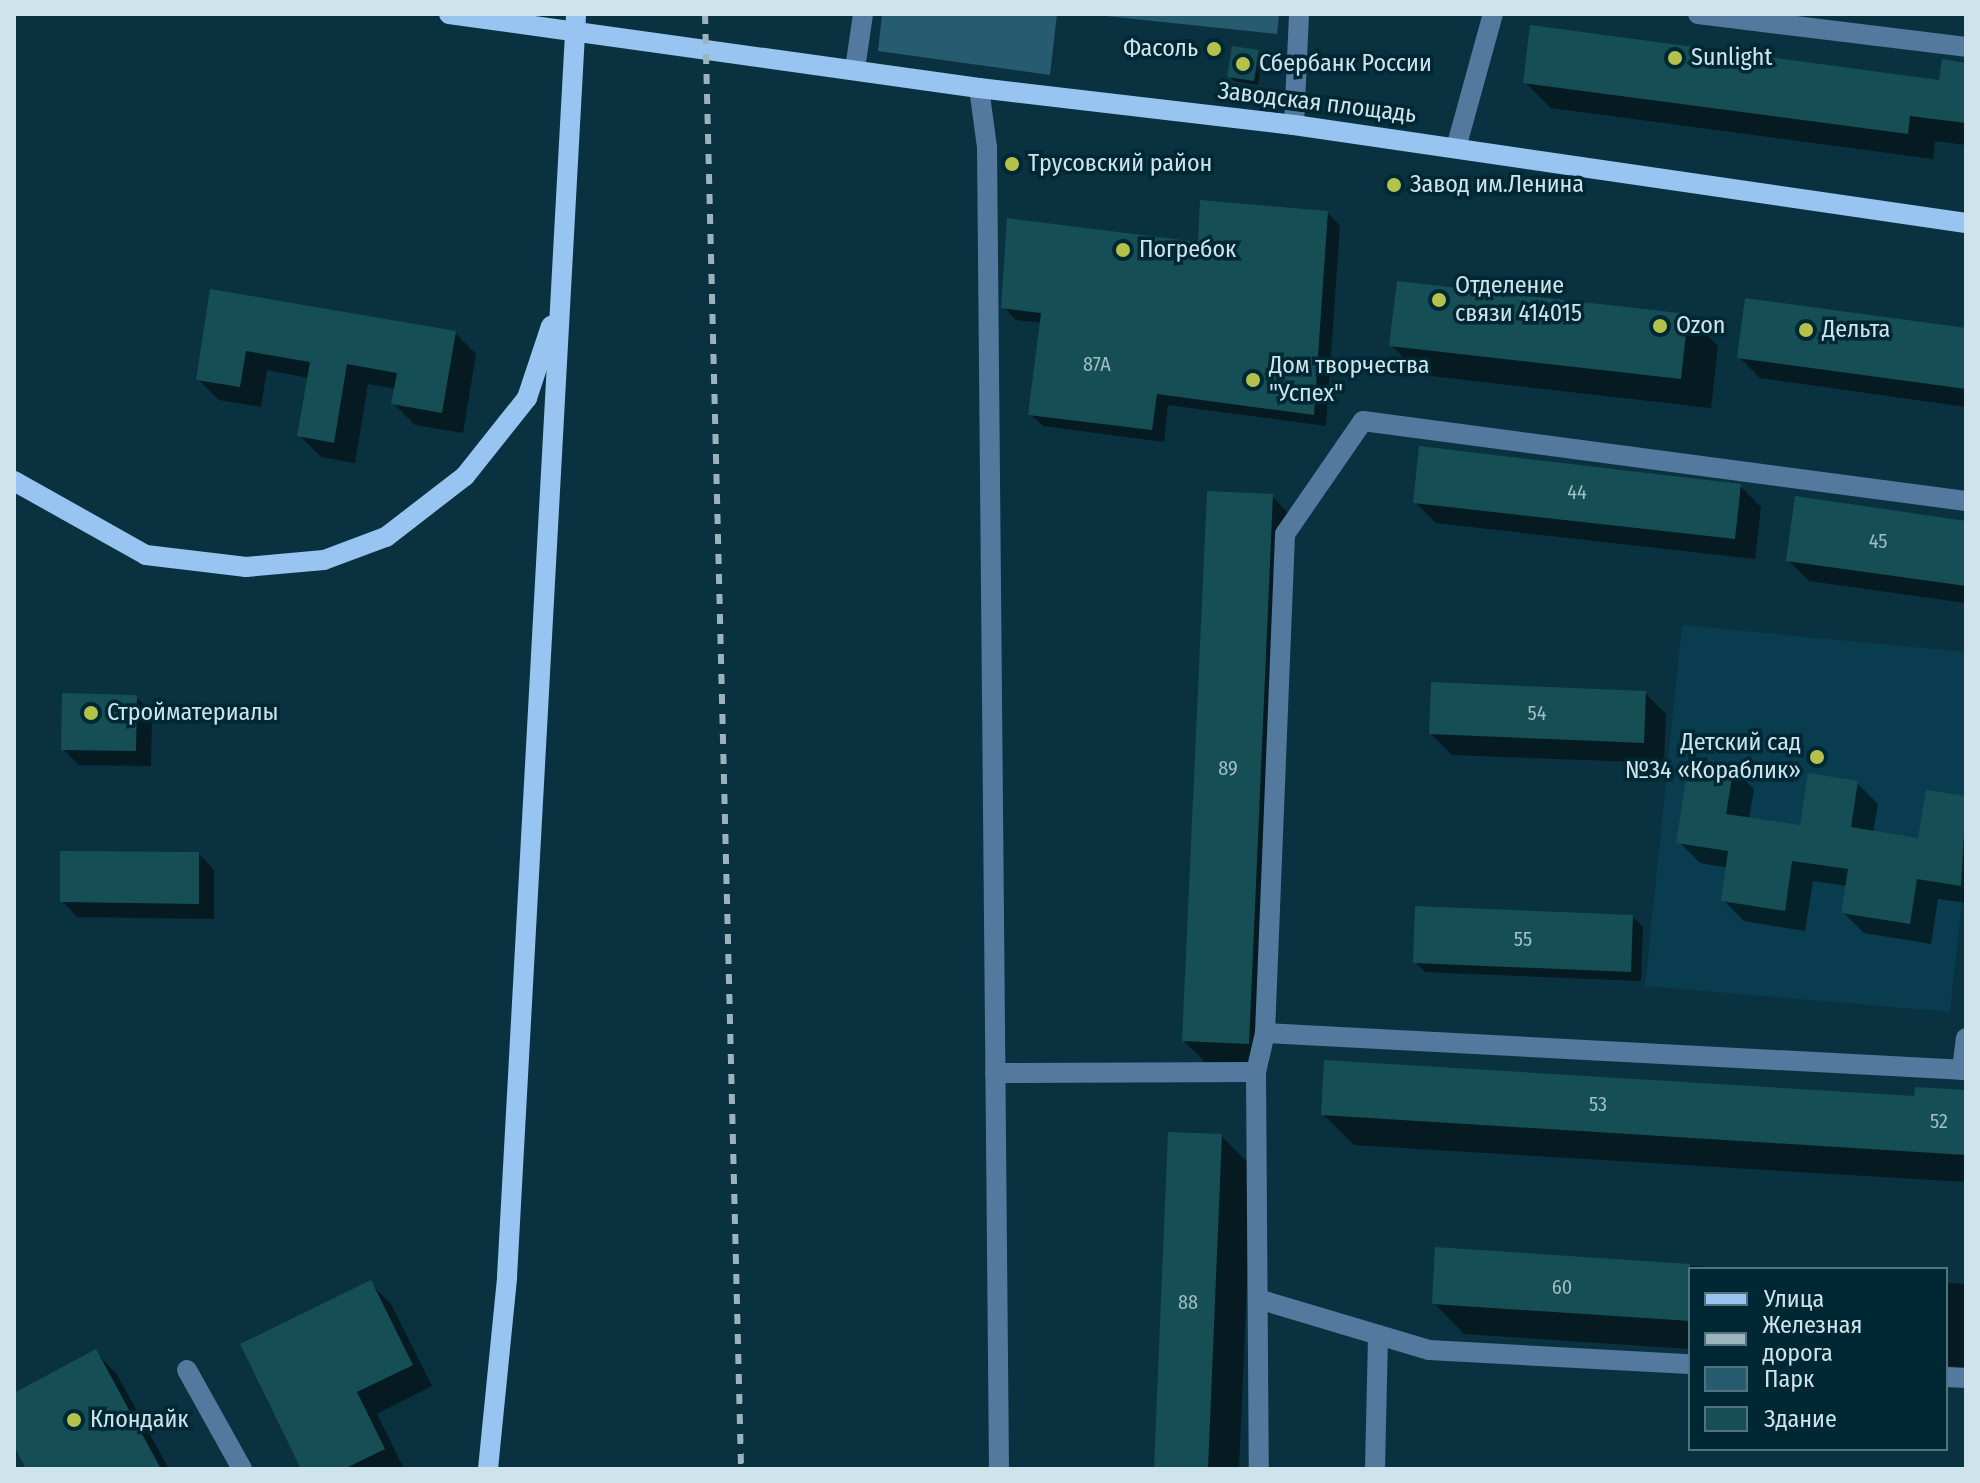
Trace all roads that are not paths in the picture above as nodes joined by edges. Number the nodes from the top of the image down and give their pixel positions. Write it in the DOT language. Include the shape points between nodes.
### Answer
graph roads {
  1 [pos="449,14"];
  2 [pos="576,14"];
  3 [pos="863,14"];
  4 [pos="1299,14"];
  5 [pos="1493,14"];
  6 [pos="1698,14"];
  7 [pos="1966,47"];
  8 [pos="855,69"];
  9 [pos="979,88"];
  10 [pos="1294,125"];
  11 [pos="1456,148"];
  12 [pos="1966,223"];
  13 [pos="562,284"];
  14 [pos="14,481"];
  15 [pos="1966,501"];
  16 [pos="1265,1033"];
  17 [pos="1966,1038"];
  18 [pos="1964,1070"];
  19 [pos="1256,1072"];
  20 [pos="995,1073"];
  21 [pos="1258,1299"];
  22 [pos="1378,1335"];
  23 [pos="1688,1364"];
  24 [pos="187,1370"];
  25 [pos="242,1469"];
  26 [pos="488,1469"];
  27 [pos="999,1469"];
  28 [pos="1259,1469"];
  29 [pos="1375,1469"];
  1 -- 8 [label="main road, Заводская площадь"];
  2 -- 13 [label="main road"];
  3 -- 8 [label="street"];
  4 -- 10 [label="street"];
  5 -- 11 [label="street"];
  6 -- 7 [label="street"];
  8 -- 9 [label="main road, Заводская площадь"];
  9 -- 10 [label="main road, Заводская площадь"];
  9 -- 20 [label="street" via="987,147"];
  10 -- 11 [label="main road, Заводская площадь"];
  11 -- 12 [label="main road, Заводская площадь"];
  13 -- 14 [label="main road" via="527,398 501,438 429,508 386,537 324,560 246,567 146,555"];
  13 -- 26 [label="main road" via="507,1277"];
  15 -- 16 [label="street" via="1363,421 1285,534"];
  16 -- 18 [label="street"];
  16 -- 19 [label="street"];
  17 -- 18 [label="street"];
  19 -- 20 [label="street"];
  19 -- 21 [label="street"];
  20 -- 27 [label="street"];
  21 -- 22 [label="street"];
  21 -- 28 [label="street"];
  22 -- 23 [label="street" via="1429,1350"];
  22 -- 29 [label="street"];
  24 -- 25 [label="street"];
}
